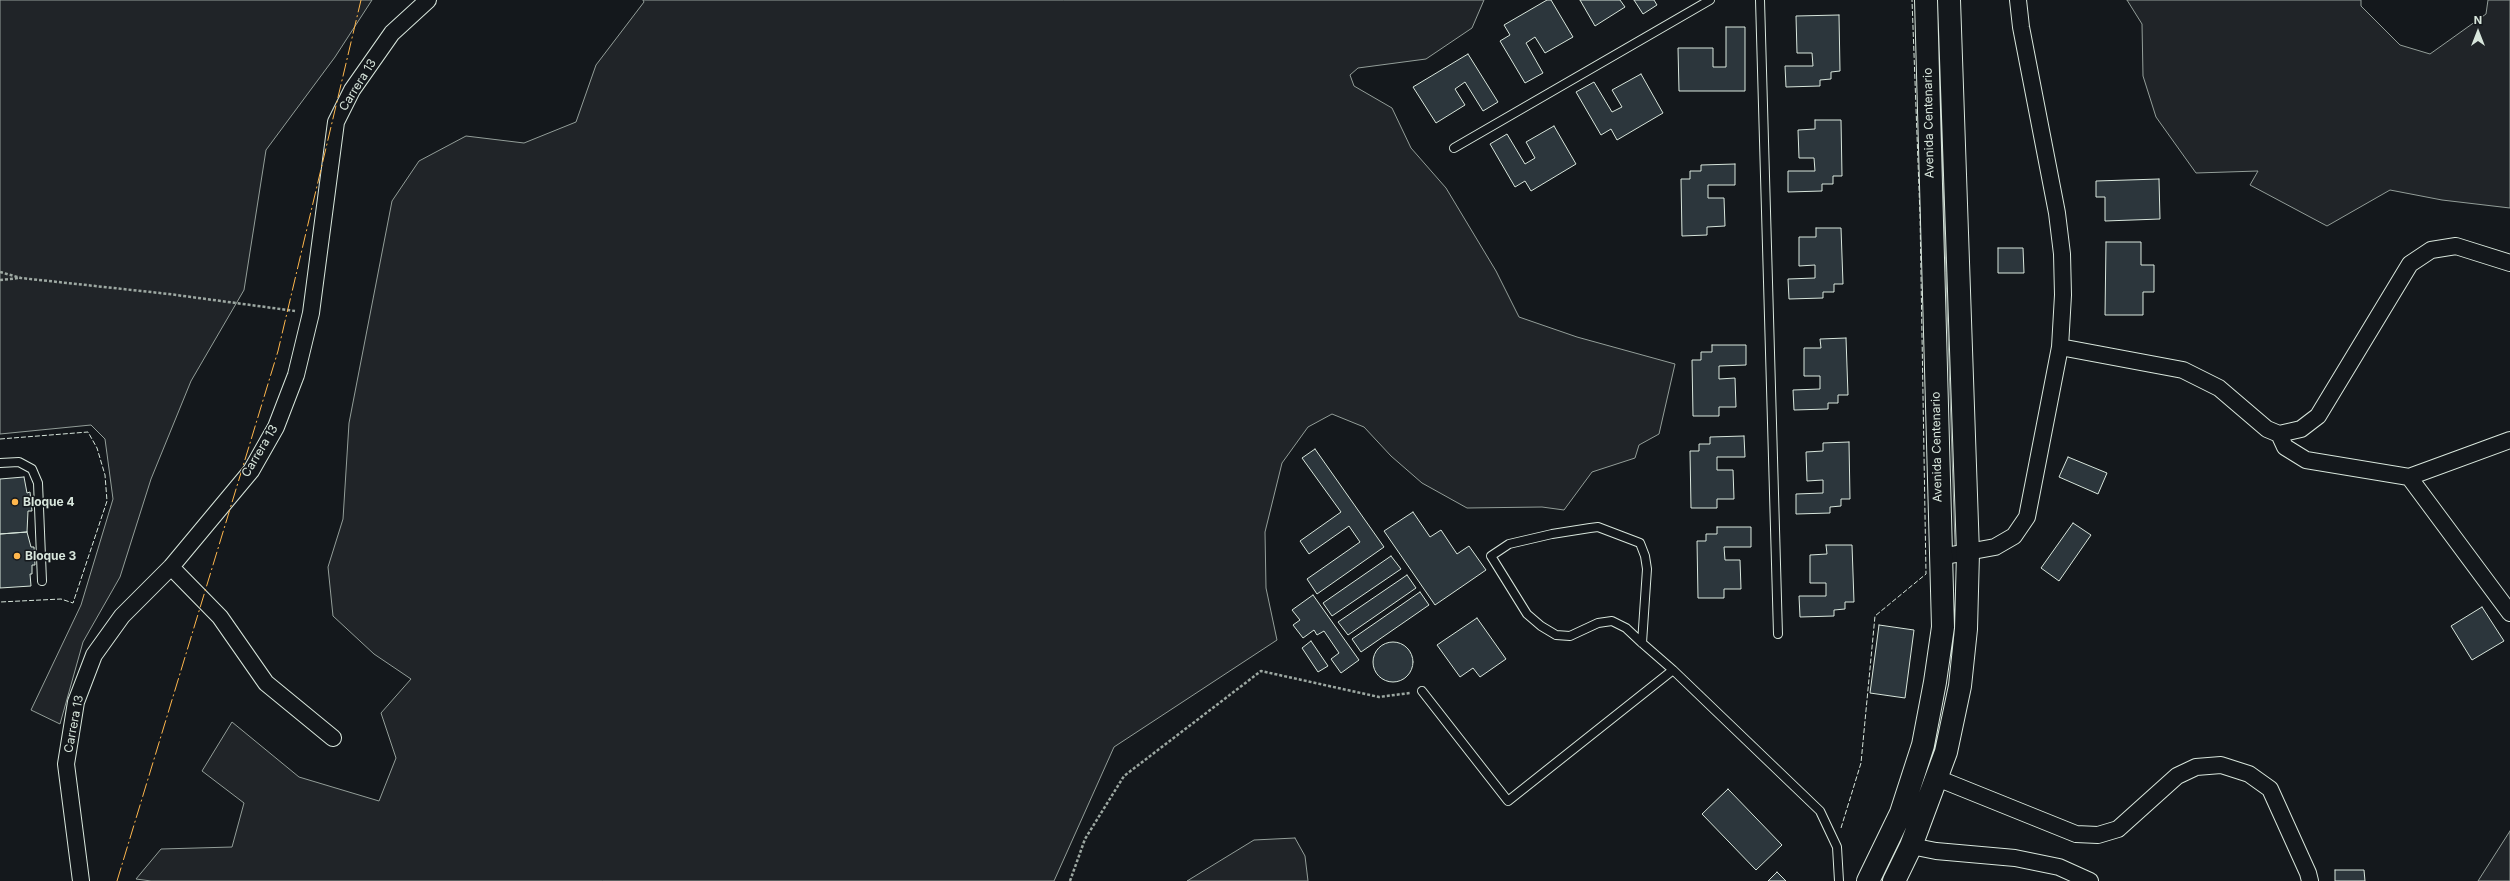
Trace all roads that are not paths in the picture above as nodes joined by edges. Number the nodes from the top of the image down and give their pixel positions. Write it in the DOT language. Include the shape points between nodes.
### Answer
graph roads {
  1 [pos="428,0"];
  2 [pos="1710,0"];
  3 [pos="1760,0"];
  4 [pos="1926,0"];
  5 [pos="1949,0"];
  6 [pos="2018,0"];
  7 [pos="1454,148"];
  8 [pos="2510,263"];
  9 [pos="2060,347"];
  10 [pos="2279,434"];
  11 [pos="2510,440"];
  12 [pos="0,463"];
  13 [pos="2409,477"];
  14 [pos="1968,553"];
  15 [pos="1940,557"];
  16 [pos="171,567"];
  17 [pos="42,580"];
  18 [pos="2510,613"];
  19 [pos="1778,634"];
  20 [pos="1642,643"];
  21 [pos="1673,670"];
  22 [pos="1422,691"];
  23 [pos="333,738"];
  24 [pos="1937,778"];
  25 [pos="1911,846"];
  26 [pos="81,881"];
  27 [pos="1839,881"];
  28 [pos="1868,881"];
  29 [pos="1894,881"];
  30 [pos="2090,881"];
  31 [pos="2310,881"];
  1 -- 16 [label="street, Carrera 13" via="392,33 352,90 336,122 311,313 296,375 276,427 251,471"];
  2 -- 7 [label="lane"];
  3 -- 19 [label="lane"];
  4 -- 15 [label="main road, Avenida Centenario"];
  5 -- 14 [label="main road"];
  6 -- 9 [label="street" via="2057,213 2062,254"];
  8 -- 10 [label="street" via="2456,246 2431,250 2410,264 2318,416 2301,429"];
  9 -- 10 [label="street" via="2183,370 2219,388 2266,429"];
  9 -- 14 [label="street" via="2027,517 2014,536 1995,547"];
  10 -- 13 [label="street" via="2285,447 2306,460"];
  11 -- 13 [label="street"];
  12 -- 17 [label="lane" via="19,462 32,469 38,483"];
  13 -- 18 [label="street"];
  14 -- 15 [label="street"];
  14 -- 24 [label="main road" via="1966,629 1960,686 1946,752"];
  15 -- 28 [label="main road, Avenida Centenario" via="1943,627 1936,682 1923,745 1901,813"];
  16 -- 23 [label="street" via="220,617 266,683"];
  16 -- 26 [label="street, Carrera 13" via="122,616 94,655 76,702 66,764"];
  20 -- 20 [label="lane" via="1626,628 1612,621 1598,623 1570,636 1556,634 1527,614 1491,556 1509,544 1598,527 1640,543 1647,569"];
  20 -- 21 [label="lane"];
  21 -- 22 [label="lane" via="1508,801"];
  21 -- 27 [label="lane" via="1820,811 1837,847"];
  24 -- 25 [label="main road"];
  24 -- 31 [label="street" via="2076,834 2098,835 2118,829 2177,776 2196,767 2221,765 2249,774 2270,789"];
  25 -- 29 [label="main road"];
  25 -- 30 [label="street" via="1936,851 2015,858 2059,867"];
}
